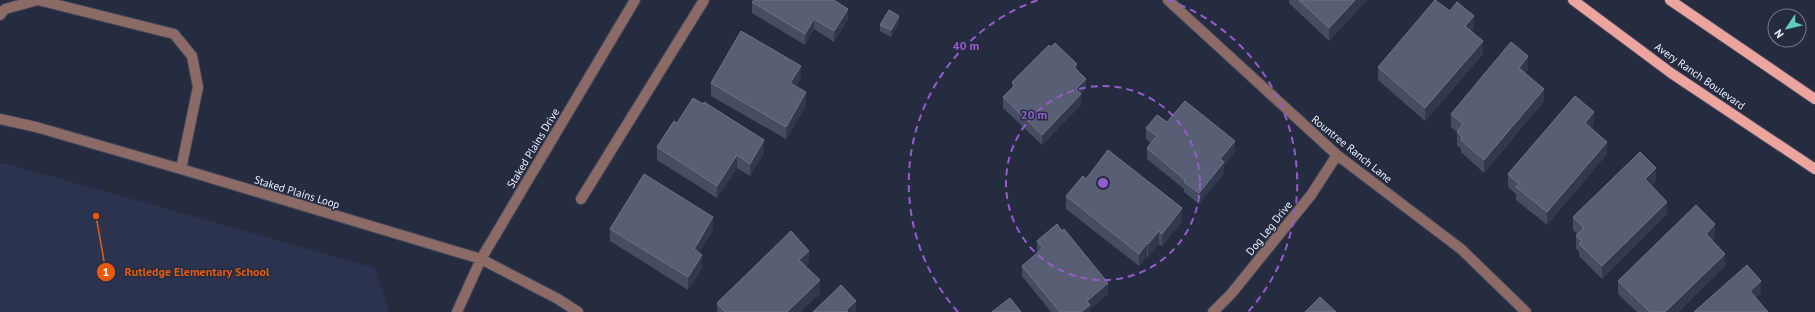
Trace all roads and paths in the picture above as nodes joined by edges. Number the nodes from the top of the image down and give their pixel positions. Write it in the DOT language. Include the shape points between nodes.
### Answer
graph roads {
  1 [pos="38,0"];
  2 [pos="635,0"];
  3 [pos="704,0"];
  4 [pos="1168,0"];
  5 [pos="1573,0"];
  6 [pos="1670,0"];
  7 [pos="0,15"];
  8 [pos="1815,98"];
  9 [pos="0,119"];
  10 [pos="1337,155"];
  11 [pos="181,169"];
  12 [pos="1815,169"];
  13 [pos="581,199"];
  14 [pos="481,259"];
  15 [pos="457,312"];
  16 [pos="578,312"];
  17 [pos="1213,312"];
  18 [pos="1526,312"];
  1 -- 7 [label="street" via="5,9"];
  1 -- 11 [label="street" via="174,34 192,56 198,87"];
  2 -- 14 [label="street, Staked Plains Drive"];
  3 -- 13 [label="street"];
  4 -- 10 [label="street, Rountree Ranch Lane"];
  5 -- 12 [label="main road, Avery Ranch Boulevard" via="1671,73"];
  6 -- 8 [label="main road"];
  9 -- 11 [label="street, Staked Plains Loop"];
  10 -- 17 [label="street, Dog Leg Drive" via="1311,195 1231,294"];
  10 -- 18 [label="street, Rountree Ranch Lane" via="1461,249"];
  11 -- 14 [label="street, Staked Plains Loop"];
  14 -- 15 [label="street, Staked Plains Drive"];
  14 -- 16 [label="street, Staked Plains Loop" via="558,298"];
}
